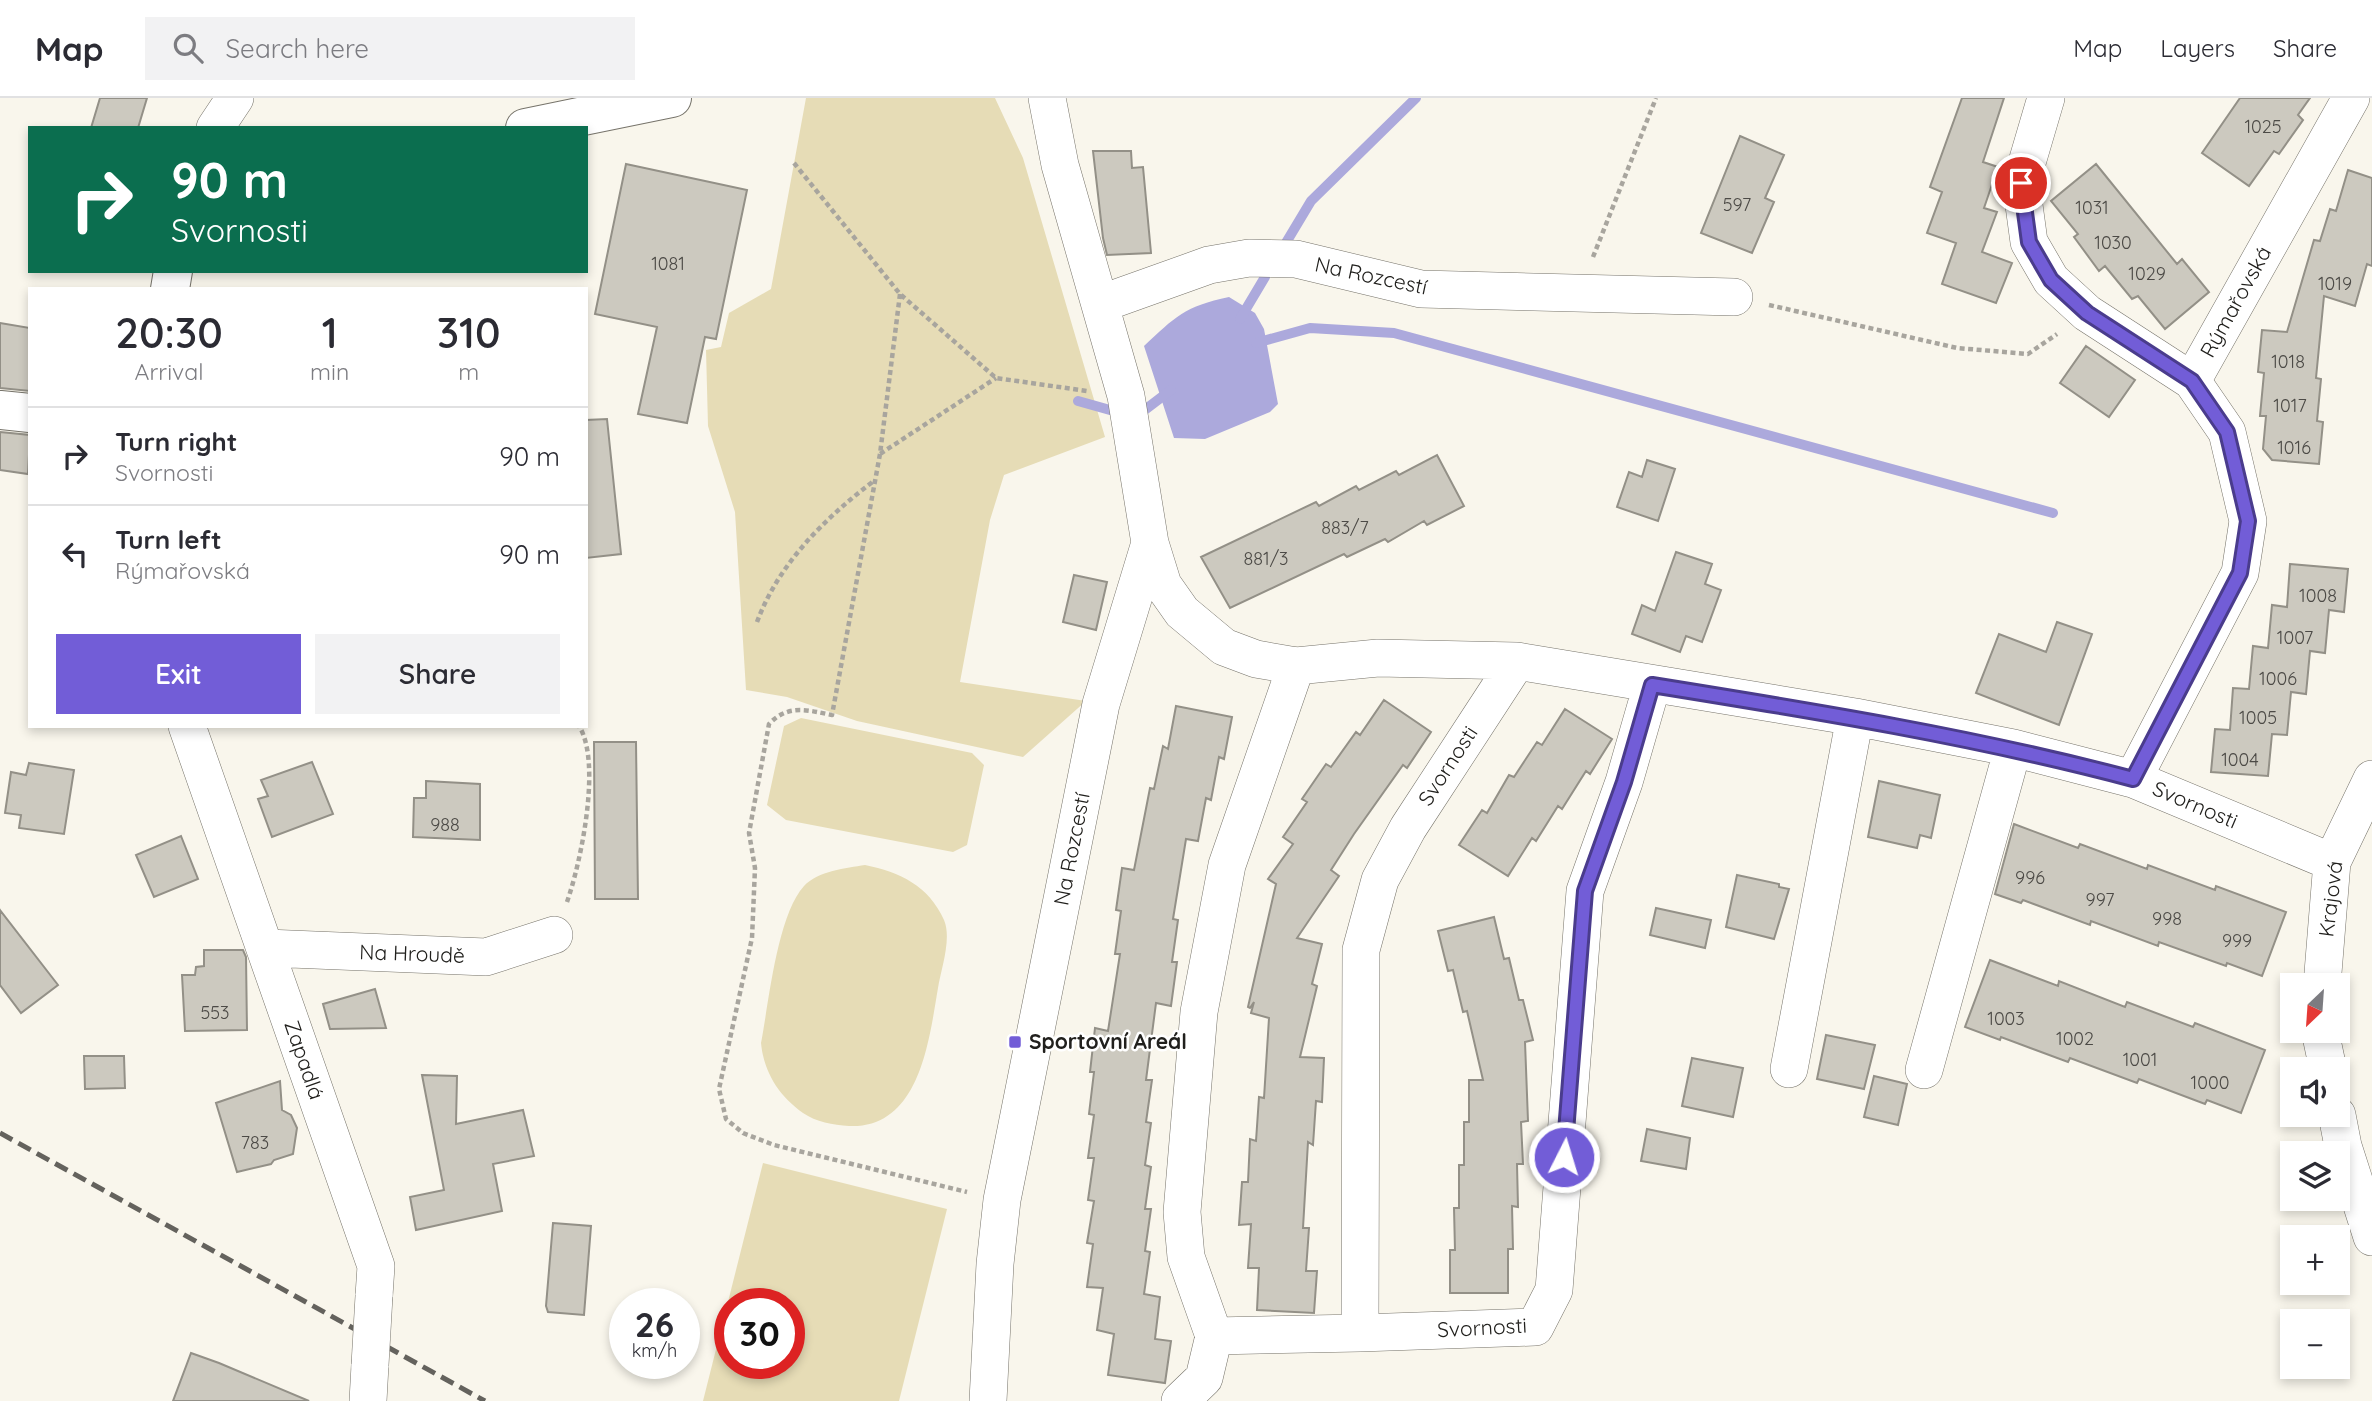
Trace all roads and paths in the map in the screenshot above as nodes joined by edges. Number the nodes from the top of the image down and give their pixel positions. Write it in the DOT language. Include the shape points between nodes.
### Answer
graph roads {
  1 [pos="235,98"];
  2 [pos="672,98"];
  3 [pos="1046,98"];
  4 [pos="1656,98"];
  5 [pos="2046,98"];
  6 [pos="2351,98"];
  7 [pos="216,126"];
  8 [pos="534,126"];
  9 [pos="794,163"];
  10 [pos="1579,293"];
  11 [pos="900,294"];
  12 [pos="1734,297"];
  13 [pos="1100,304"];
  14 [pos="2087,313"];
  15 [pos="996,378"];
  16 [pos="2192,381"];
  17 [pos="1125,396"];
  18 [pos="0,410"];
  19 [pos="28,413"];
  20 [pos="880,454"];
  21 [pos="875,480"];
  22 [pos="1150,543"];
  23 [pos="757,622"];
  24 [pos="1517,661"];
  25 [pos="1296,666"];
  26 [pos="1652,685"];
  27 [pos="1855,718"];
  28 [pos="188,728"];
  29 [pos="580,728"];
  30 [pos="2013,748"];
  31 [pos="2133,779"];
  32 [pos="2372,779"];
  33 [pos="2332,862"];
  34 [pos="554,935"];
  35 [pos="266,948"];
  36 [pos="2323,973"];
  37 [pos="1789,1069"];
  38 [pos="1924,1070"];
  39 [pos="2339,1127"];
  40 [pos="1002,1200"];
  41 [pos="2372,1237"];
  42 [pos="1360,1333"];
  43 [pos="1214,1336"];
  44 [pos="368,1401"];
  45 [pos="988,1401"];
  46 [pos="1180,1401"];
  1 -- 7 [label="street"];
  2 -- 8 [label="street"];
  3 -- 13 [label="street, Na Rozcestí"];
  4 -- 10 [label="path"];
  5 -- 14 [label="street" via="2021,183 2029,242 2051,280"];
  6 -- 16 [label="street, Rýmařovská"];
  9 -- 11 [label="path"];
  10 -- 12 [label="street, Na Rozcestí"];
  10 -- 13 [label="street, Na Rozcestí" via="1421,289 1296,259 1249,258 1209,265"];
  11 -- 15 [label="path"];
  11 -- 20 [label="path"];
  12 -- 14 [label="path" via="1957,348 2028,354"];
  13 -- 17 [label="street, Na Rozcestí"];
  14 -- 16 [label="street"];
  15 -- 17 [label="path"];
  15 -- 20 [label="path"];
  16 -- 31 [label="street, Rýmařovská" via="2227,432 2248,521 2240,573"];
  17 -- 22 [label="street, Na Rozcestí"];
  18 -- 19 [label="street"];
  20 -- 21 [label="path"];
  21 -- 23 [label="path" via="843,504 797,551"];
  21 -- 40 [label="path" via="832,715 794,708 769,724 750,833 755,868 752,938 719,1089 726,1119 743,1133 774,1145"];
  22 -- 25 [label="street, Svornosti" via="1163,585 1182,612 1224,647"];
  22 -- 40 [label="street, Na Rozcestí" via="1101,704"];
  24 -- 25 [label="street, Svornosti" via="1378,658"];
  24 -- 26 [label="street, Svornosti"];
  24 -- 42 [label="street, Svornosti" via="1408,828 1380,880 1360,950"];
  25 -- 43 [label="street" via="1227,865 1199,1012 1182,1212 1186,1257"];
  26 -- 27 [label="street, Svornosti"];
  26 -- 42 [label="street, Svornosti" via="1585,891 1554,1290 1535,1327"];
  27 -- 30 [label="street, Svornosti"];
  27 -- 37 [label="street"];
  28 -- 35 [label="street, Zapadlá"];
  29 -- 34 [label="path" via="587,738 588,817 577,872"];
  30 -- 31 [label="street, Svornosti"];
  30 -- 38 [label="street"];
  31 -- 33 [label="street, Svornosti"];
  32 -- 33 [label="street, Krajová"];
  33 -- 36 [label="street, Krajová"];
  34 -- 35 [label="street, Na Hroudě" via="486,957"];
  35 -- 44 [label="street, Zapadlá, bridge" via="376,1266"];
  39 -- 41 [label="street"];
  40 -- 45 [label="street, Na Rozcestí"];
  42 -- 43 [label="street, Svornosti"];
  43 -- 46 [label="street" via="1205,1378"];
}
